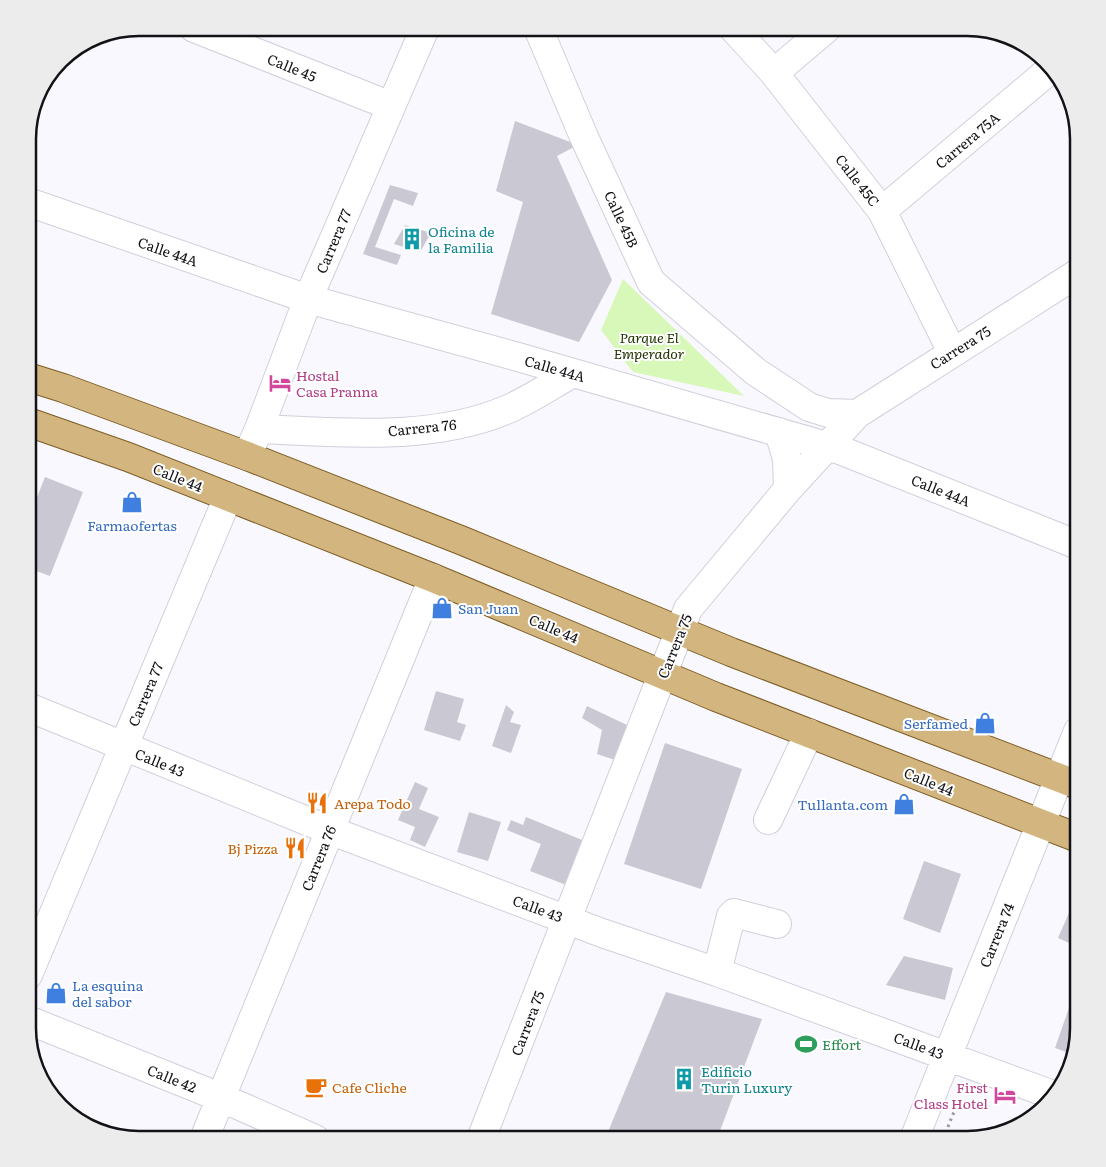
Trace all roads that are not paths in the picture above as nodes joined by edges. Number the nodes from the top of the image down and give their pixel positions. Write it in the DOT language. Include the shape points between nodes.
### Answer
graph roads {
  1 [pos="214,36"];
  2 [pos="422,36"];
  3 [pos="541,36"];
  4 [pos="740,36"];
  5 [pos="818,36"];
  6 [pos="774,73"];
  7 [pos="1046,73"];
  8 [pos="391,106"];
  9 [pos="36,205"];
  10 [pos="882,212"];
  11 [pos="1070,278"];
  12 [pos="308,299"];
  13 [pos="952,352"];
  14 [pos="756,372"];
  15 [pos="573,373"];
  16 [pos="36,380"];
  17 [pos="856,414"];
  18 [pos="36,425"];
  19 [pos="259,428"];
  20 [pos="773,430"];
  21 [pos="826,446"];
  22 [pos="247,456"];
  23 [pos="788,489"];
  24 [pos="228,497"];
  25 [pos="1070,542"];
  26 [pos="433,578"];
  27 [pos="679,632"];
  28 [pos="662,675"];
  29 [pos="36,710"];
  30 [pos="809,733"];
  31 [pos="123,747"];
  32 [pos="1069,782"];
  33 [pos="768,820"];
  34 [pos="1041,825"];
  35 [pos="329,830"];
  36 [pos="1070,835"];
  37 [pos="568,918"];
  38 [pos="777,924"];
  39 [pos="36,956"];
  40 [pos="717,972"];
  41 [pos="36,1023"];
  42 [pos="948,1055"];
  43 [pos="1046,1092"];
  44 [pos="222,1098"];
  45 [pos="208,1131"];
  46 [pos="295,1131"];
  47 [pos="485,1131"];
  48 [pos="918,1131"];
  1 -- 8 [label="street, Calle 45"];
  2 -- 8 [label="street, Carrera 77"];
  3 -- 14 [label="street, Calle 45B" via="650,282"];
  4 -- 6 [label="street, Calle 45C"];
  5 -- 6 [label="street"];
  6 -- 10 [label="street, Calle 45C"];
  7 -- 10 [label="street, Carrera 75A"];
  8 -- 12 [label="street, Carrera 77"];
  9 -- 12 [label="street, Calle 44A"];
  10 -- 13 [label="street, Calle 45C"];
  11 -- 13 [label="street, Carrera 75"];
  12 -- 15 [label="street, Calle 44A"];
  12 -- 19 [label="street, Carrera 77"];
  13 -- 17 [label="street, Carrera 75"];
  14 -- 17 [label="street, Calle 45B" via="809,407 828,413"];
  14 -- 20 [label="street, Calle 45B" via="769,404"];
  15 -- 19 [label="street, Carrera 76" via="506,410 426,429 374,432"];
  15 -- 20 [label="street, Calle 44A"];
  16 -- 22 [label="main road"];
  17 -- 21 [label="street, Carrera 75"];
  18 -- 24 [label="main road, Calle 44"];
  19 -- 22 [label="street, Carrera 77"];
  20 -- 21 [label="street, Calle 44A"];
  20 -- 23 [label="street" via="787,459"];
  21 -- 23 [label="street, Carrera 75"];
  21 -- 25 [label="street, Calle 44A"];
  22 -- 27 [label="main road" via="463,540"];
  23 -- 27 [label="street, Carrera 75" via="688,610"];
  24 -- 26 [label="main road, Calle 44"];
  24 -- 31 [label="street, Carrera 77"];
  26 -- 28 [label="main road, Calle 44"];
  26 -- 35 [label="street, Carrera 76"];
  27 -- 28 [label="street, Carrera 75"];
  27 -- 32 [label="main road"];
  28 -- 30 [label="main road, Calle 44"];
  28 -- 37 [label="street, Carrera 75"];
  29 -- 31 [label="street, Calle 43"];
  30 -- 33 [label="street"];
  30 -- 34 [label="main road, Calle 44"];
  31 -- 35 [label="street, Calle 43"];
  31 -- 39 [label="street, Carrera 77"];
  32 -- 34 [label="street, Carrera 74"];
  34 -- 36 [label="main road, Calle 44"];
  34 -- 42 [label="street, Carrera 74"];
  35 -- 37 [label="street, Calle 43"];
  35 -- 44 [label="street, Carrera 76"];
  37 -- 40 [label="street, Calle 43" via="602,933"];
  37 -- 47 [label="street, Carrera 75"];
  38 -- 40 [label="street" via="731,916"];
  40 -- 42 [label="street, Calle 43"];
  41 -- 44 [label="street, Calle 42"];
  42 -- 43 [label="street, Calle 43"];
  42 -- 48 [label="street, Carrera 74"];
  44 -- 45 [label="street, Carrera 76"];
  44 -- 46 [label="street, Calle 42"];
}
